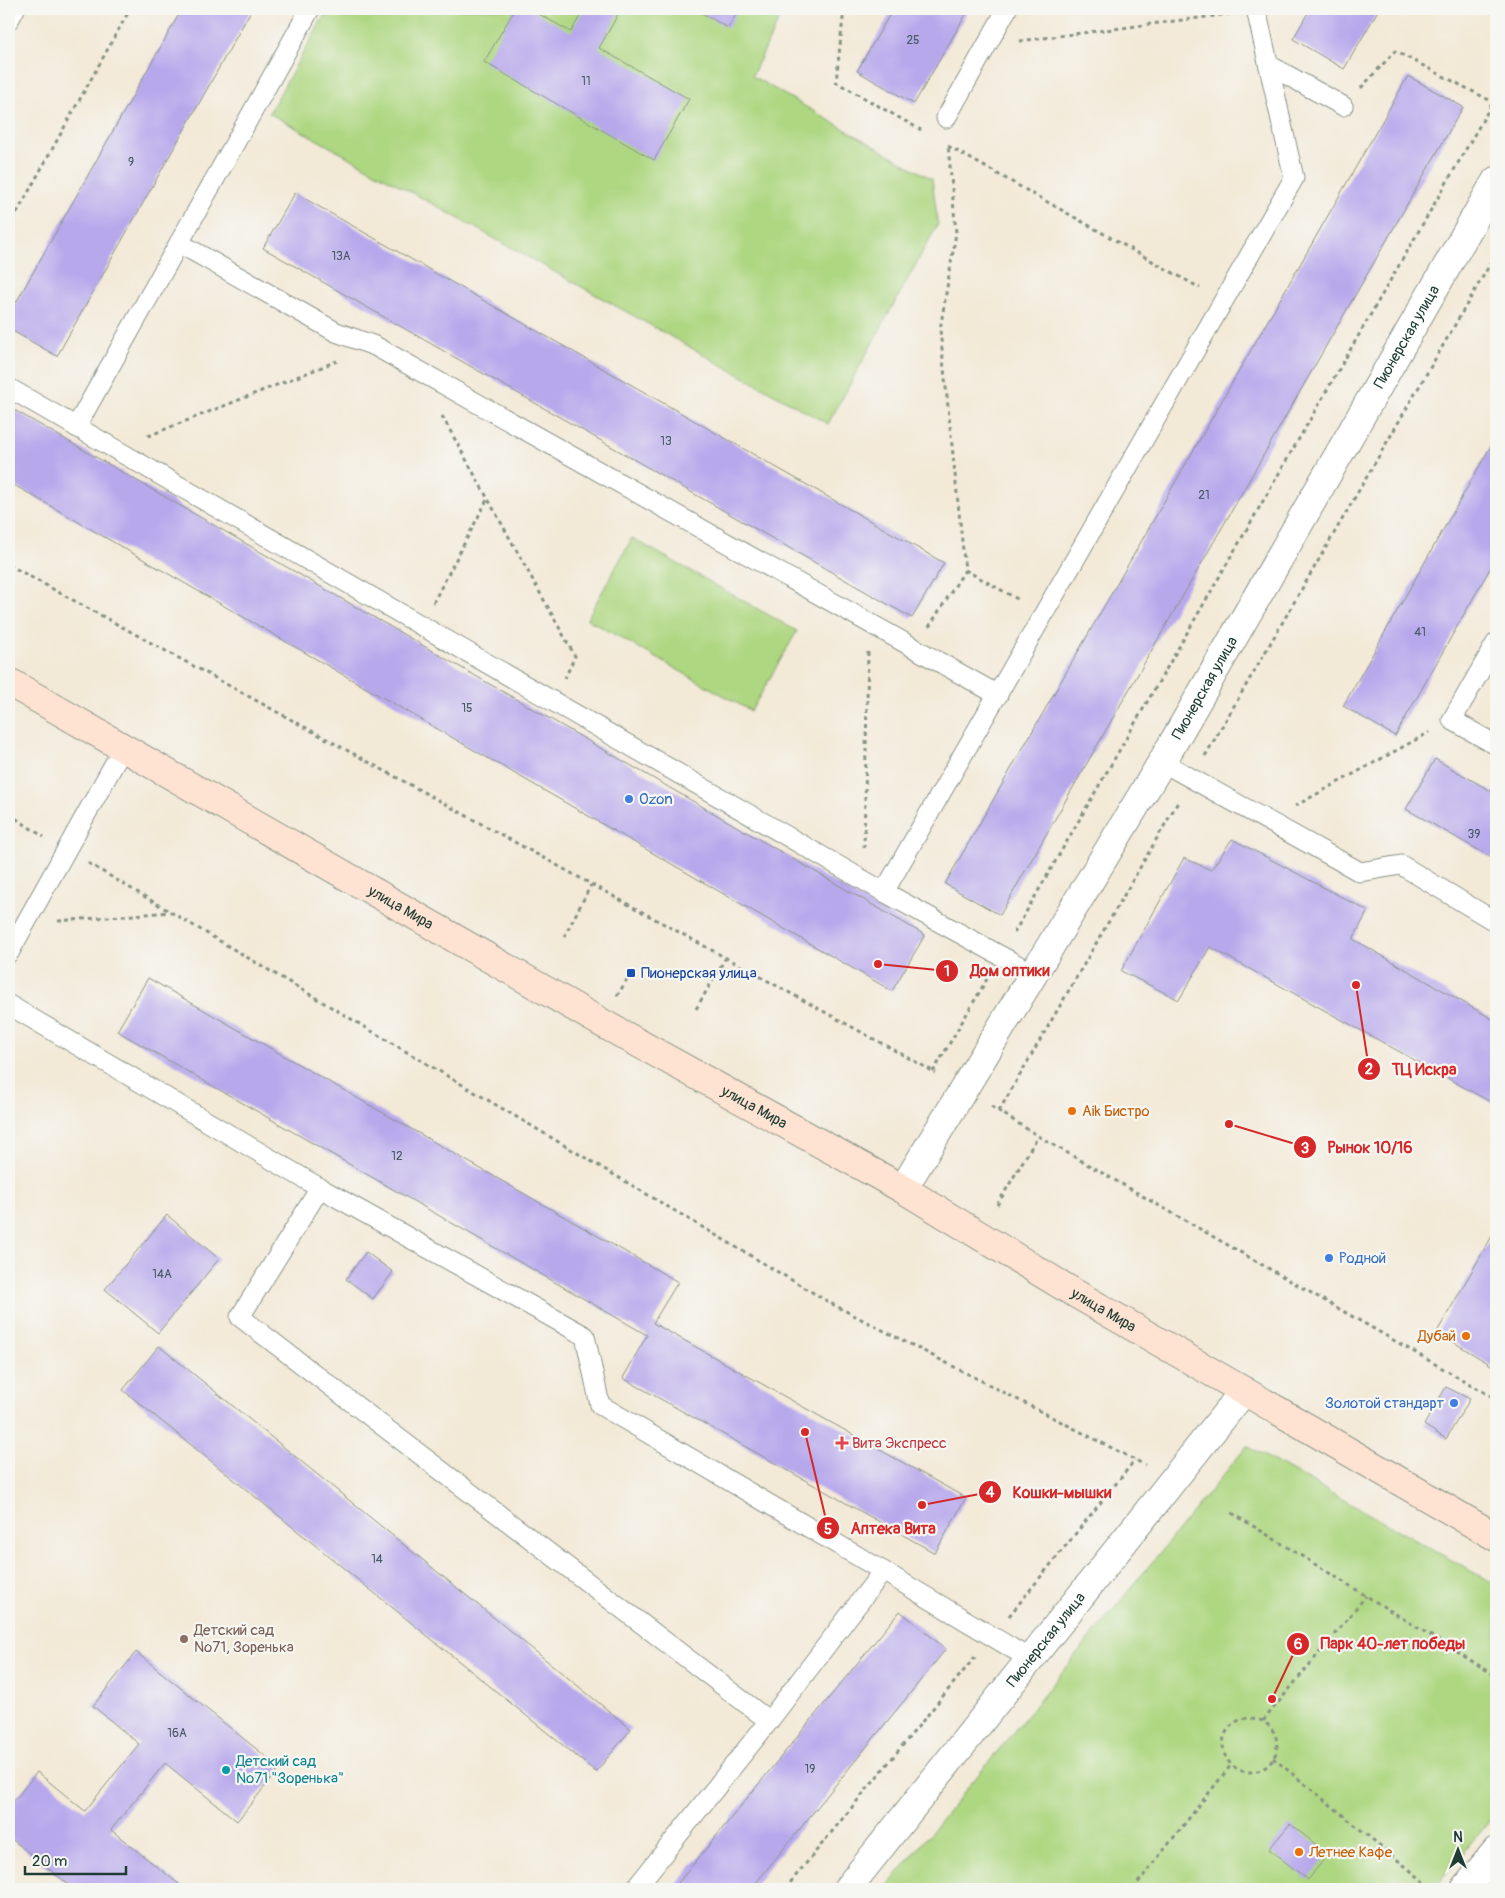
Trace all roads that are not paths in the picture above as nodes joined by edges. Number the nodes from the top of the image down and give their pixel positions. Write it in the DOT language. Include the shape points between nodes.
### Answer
graph roads {
  1 [pos="15,9"];
  2 [pos="310,9"];
  3 [pos="1007,9"];
  4 [pos="1256,10"];
  5 [pos="9,20"];
  6 [pos="1269,65"];
  7 [pos="1343,106"];
  8 [pos="946,118"];
  9 [pos="1496,181"];
  10 [pos="179,243"];
  11 [pos="9,388"];
  12 [pos="76,426"];
  13 [pos="1496,643"];
  14 [pos="9,682"];
  15 [pos="998,695"];
  16 [pos="1496,745"];
  17 [pos="123,748"];
  18 [pos="1162,762"];
  19 [pos="884,892"];
  20 [pos="1496,922"];
  21 [pos="9,953"];
  22 [pos="1034,974"];
  23 [pos="9,1005"];
  24 [pos="320,1188"];
  25 [pos="903,1189"];
  26 [pos="1244,1391"];
  27 [pos="1496,1537"];
  28 [pos="883,1571"];
  29 [pos="1030,1659"];
  30 [pos="769,1721"];
  31 [pos="1496,1851"];
  32 [pos="635,1889"];
  33 [pos="847,1889"];
  34 [pos="1465,1889"];
  1 -- 5 [label="lane"];
  2 -- 10 [label="lane"];
  3 -- 8 [label="lane"];
  4 -- 6 [label="lane"];
  6 -- 7 [label="lane"];
  6 -- 15 [label="lane" via="1294,178"];
  9 -- 18 [label="street, Пионерская улица"];
  10 -- 12 [label="lane"];
  10 -- 15 [label="lane" via="336,332 375,346"];
  11 -- 12 [label="lane"];
  12 -- 19 [label="lane"];
  13 -- 16 [label="lane" via="1452,720"];
  14 -- 17 [label="street, улица Мира"];
  15 -- 19 [label="lane"];
  17 -- 21 [label="lane"];
  17 -- 25 [label="street, улица Мира" via="602,1023"];
  18 -- 20 [label="lane" via="1360,872 1401,865"];
  18 -- 22 [label="street, Пионерская улица"];
  19 -- 22 [label="lane"];
  22 -- 25 [label="street, Пионерская улица"];
  23 -- 24 [label="lane"];
  24 -- 28 [label="lane" via="585,1336 600,1405"];
  24 -- 30 [label="lane" via="240,1317"];
  25 -- 26 [label="street, улица Мира"];
  26 -- 27 [label="street, улица Мира"];
  26 -- 29 [label="street, Пионерская улица"];
  28 -- 29 [label="lane"];
  28 -- 30 [label="lane"];
  29 -- 33 [label="street, Пионерская улица"];
  30 -- 32 [label="lane"];
  31 -- 34 [label="street"];
}
